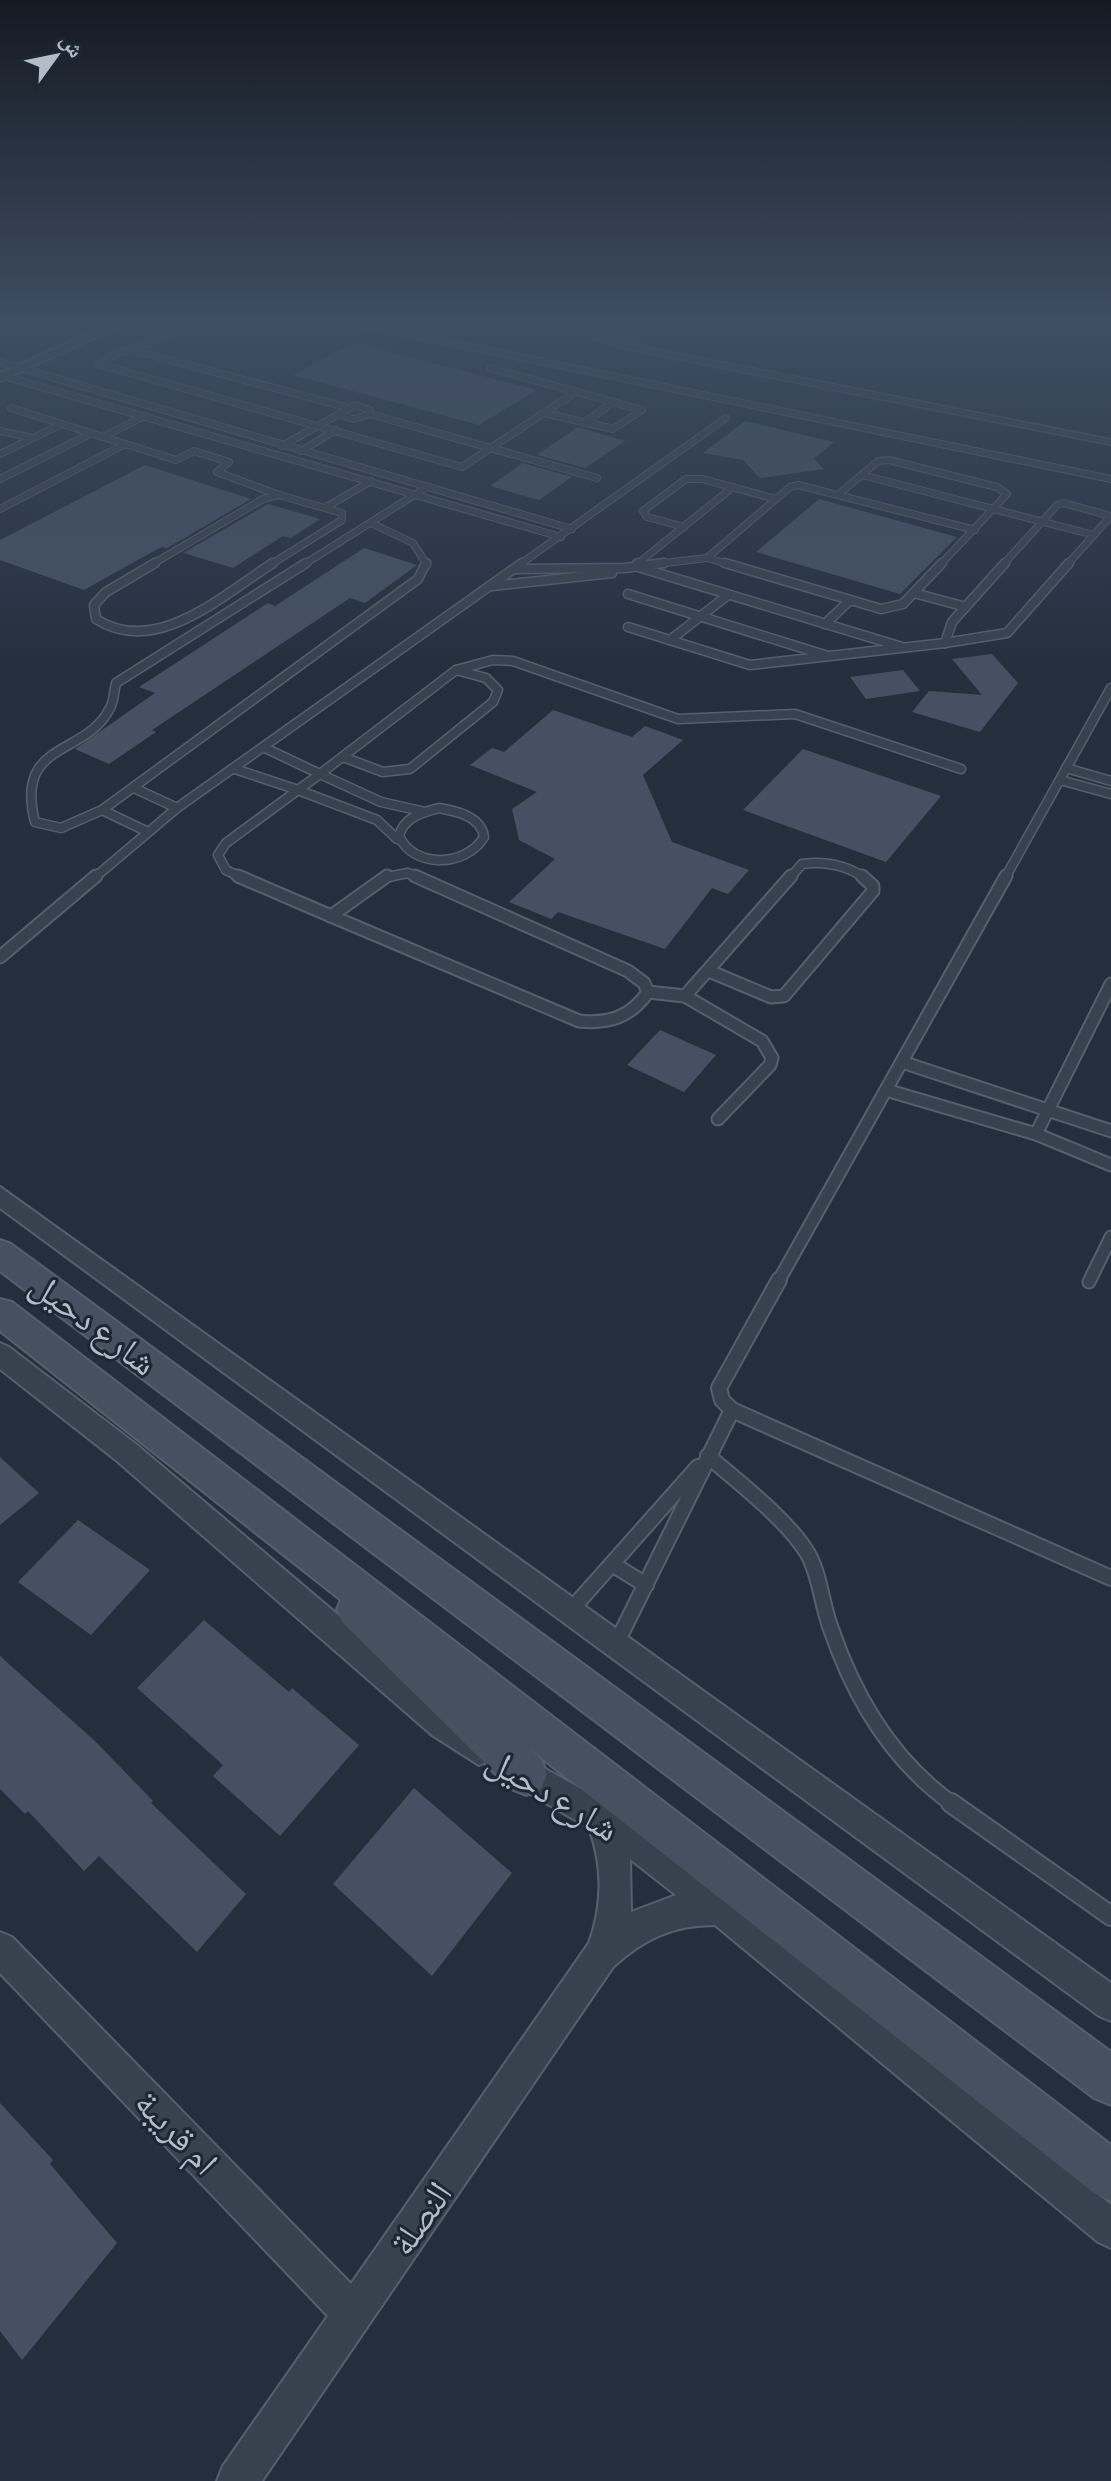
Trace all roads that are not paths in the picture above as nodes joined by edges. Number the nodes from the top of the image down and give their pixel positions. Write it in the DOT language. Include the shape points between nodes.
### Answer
graph roads {
  1 [pos="30,439"];
  2 [pos="80,439"];
  3 [pos="109,439"];
  4 [pos="224,439"];
  5 [pos="261,439"];
  6 [pos="295,439"];
  7 [pos="321,439"];
  8 [pos="365,439"];
  9 [pos="459,439"];
  10 [pos="506,439"];
  11 [pos="697,439"];
  12 [pos="916,439"];
  13 [pos="125,444"];
  14 [pos="283,445"];
  15 [pos="492,448"];
  16 [pos="302,450"];
  17 [pos="271,452"];
  18 [pos="0,454"];
  19 [pos="291,457"];
  20 [pos="862,475"];
  21 [pos="597,478"];
  22 [pos="0,479"];
  23 [pos="1111,479"];
  24 [pos="371,481"];
  25 [pos="427,487"];
  26 [pos="733,487"];
  27 [pos="415,494"];
  28 [pos="839,494"];
  29 [pos="279,495"];
  30 [pos="776,499"];
  31 [pos="328,506"];
  32 [pos="0,509"];
  33 [pos="994,511"];
  34 [pos="1041,522"];
  35 [pos="371,523"];
  36 [pos="684,527"];
  37 [pos="572,529"];
  38 [pos="975,530"];
  39 [pos="1094,535"];
  40 [pos="561,537"];
  41 [pos="707,558"];
  42 [pos="635,566"];
  43 [pos="625,568"];
  44 [pos="515,569"];
  45 [pos="492,586"];
  46 [pos="914,593"];
  47 [pos="628,594"];
  48 [pos="728,595"];
  49 [pos="849,601"];
  50 [pos="966,607"];
  51 [pos="700,617"];
  52 [pos="825,624"];
  53 [pos="628,627"];
  54 [pos="670,640"];
  55 [pos="945,643"];
  56 [pos="906,648"];
  57 [pos="832,657"];
  58 [pos="456,670"];
  59 [pos="1111,688"];
  60 [pos="265,748"];
  61 [pos="343,757"];
  62 [pos="1066,768"];
  63 [pos="235,769"];
  64 [pos="961,769"];
  65 [pos="320,774"];
  66 [pos="1060,780"];
  67 [pos="1111,781"];
  68 [pos="134,788"];
  69 [pos="298,790"];
  70 [pos="1111,794"];
  71 [pos="177,808"];
  72 [pos="102,810"];
  73 [pos="421,811"];
  74 [pos="146,831"];
  75 [pos="397,839"];
  76 [pos="432,860"];
  77 [pos="431,882"];
  78 [pos="48,916"];
  79 [pos="331,916"];
  80 [pos="0,947"];
  81 [pos="0,957"];
  82 [pos="709,971"];
  83 [pos="1111,984"];
  84 [pos="648,992"];
  85 [pos="685,996"];
  86 [pos="902,1062"];
  87 [pos="886,1090"];
  88 [pos="1047,1111"];
  89 [pos="718,1119"];
  90 [pos="1111,1131"];
  91 [pos="1036,1134"];
  92 [pos="1111,1165"];
  93 [pos="0,1196"];
  94 [pos="1111,1237"];
  95 [pos="0,1253"];
  96 [pos="1089,1283"];
  97 [pos="0,1312"];
  98 [pos="0,1354"];
  99 [pos="732,1410"];
  100 [pos="708,1456"];
  101 [pos="243,1498"];
  102 [pos="612,1564"];
  103 [pos="1111,1578"];
  104 [pos="646,1585"];
  105 [pos="570,1611"];
  106 [pos="616,1644"];
  107 [pos="526,1774"];
  108 [pos="601,1817"];
  109 [pos="721,1909"];
  110 [pos="1111,1916"];
  111 [pos="0,1949"];
  112 [pos="601,1955"];
  113 [pos="1111,2004"];
  114 [pos="1111,2081"];
  115 [pos="1111,2176"];
  116 [pos="1111,2229"];
  117 [pos="353,2314"];
  118 [pos="238,2481"];
  1 -- 18 [label="lane"];
  2 -- 22 [label="lane"];
  3 -- 13 [label="lane"];
  4 -- 17 [label="lane"];
  5 -- 14 [label="lane"];
  6 -- 14 [label="lane"];
  7 -- 16 [label="lane"];
  8 -- 15 [label="lane" via="462,467"];
  9 -- 15 [label="lane"];
  10 -- 15 [label="lane"];
  11 -- 37 [label="lane"];
  12 -- 23 [label="lane"];
  13 -- 29 [label="lane" via="176,460 194,451 229,462 217,472"];
  13 -- 32 [label="lane"];
  14 -- 16 [label="lane"];
  14 -- 17 [label="lane"];
  15 -- 21 [label="lane"];
  16 -- 19 [label="lane"];
  16 -- 25 [label="lane"];
  17 -- 19 [label="lane"];
  19 -- 24 [label="lane"];
  20 -- 28 [label="lane"];
  20 -- 33 [label="lane"];
  20 -- 33 [label="lane" via="878,461 889,460 997,487 1007,494"];
  24 -- 27 [label="lane"];
  24 -- 31 [label="lane"];
  25 -- 27 [label="lane"];
  25 -- 37 [label="lane"];
  26 -- 30 [label="lane"];
  26 -- 36 [label="lane"];
  26 -- 36 [label="lane" via="686,479 643,511 647,517"];
  27 -- 35 [label="lane"];
  27 -- 40 [label="lane"];
  28 -- 30 [label="lane" via="798,485"];
  28 -- 38 [label="lane"];
  29 -- 31 [label="lane"];
  29 -- 31 [label="lane" via="263,499 106,592 94,605 96,619 126,631 180,622 340,522 342,513"];
  30 -- 41 [label="lane"];
  33 -- 34 [label="lane"];
  33 -- 38 [label="lane"];
  34 -- 39 [label="lane"];
  34 -- 39 [label="lane" via="1059,503 1107,515"];
  34 -- 50 [label="lane"];
  35 -- 68 [label="lane" via="411,541 424,554 427,566 418,579"];
  35 -- 72 [label="lane" via="116,683 111,707 99,722 44,759 28,795 35,822 59,829"];
  36 -- 42 [label="lane"];
  37 -- 40 [label="lane"];
  38 -- 46 [label="lane"];
  39 -- 55 [label="lane" via="1007,633"];
  40 -- 44 [label="lane"];
  41 -- 42 [label="lane"];
  41 -- 49 [label="lane"];
  42 -- 43 [label="lane"];
  42 -- 48 [label="lane"];
  43 -- 44 [label="lane"];
  43 -- 45 [label="lane" via="563,581"];
  44 -- 45 [label="lane"];
  45 -- 60 [label="lane"];
  46 -- 49 [label="lane" via="892,609"];
  46 -- 50 [label="lane"];
  47 -- 51 [label="lane"];
  48 -- 51 [label="lane"];
  48 -- 52 [label="lane"];
  49 -- 52 [label="lane"];
  50 -- 55 [label="lane" via="947,628"];
  51 -- 54 [label="lane"];
  51 -- 57 [label="lane"];
  52 -- 56 [label="lane"];
  53 -- 54 [label="lane"];
  54 -- 57 [label="lane" via="750,665"];
  55 -- 56 [label="lane"];
  56 -- 57 [label="lane"];
  58 -- 61 [label="lane"];
  58 -- 61 [label="lane" via="486,678 498,690 497,697 417,765 383,772"];
  58 -- 64 [label="lane" via="493,660 513,661 685,720 795,714"];
  59 -- 62 [label="lane"];
  60 -- 63 [label="lane"];
  60 -- 65 [label="lane"];
  61 -- 65 [label="lane"];
  62 -- 66 [label="lane"];
  62 -- 67 [label="lane"];
  63 -- 69 [label="lane"];
  63 -- 71 [label="lane"];
  65 -- 69 [label="lane"];
  65 -- 73 [label="lane" via="381,802"];
  66 -- 70 [label="lane"];
  66 -- 86 [label="lane"];
  68 -- 71 [label="lane"];
  68 -- 72 [label="lane"];
  69 -- 75 [label="lane" via="377,820"];
  69 -- 79 [label="lane" via="226,843 218,855 220,863"];
  71 -- 74 [label="lane"];
  72 -- 74 [label="lane"];
  73 -- 75 [label="lane" via="398,828"];
  73 -- 76 [label="lane" via="439,808 471,815 481,824 479,845 466,854"];
  74 -- 78 [label="lane"];
  75 -- 76 [label="lane" via="402,849"];
  76 -- 77 [label="lane"];
  77 -- 79 [label="lane" via="408,873 386,876"];
  77 -- 84 [label="lane" via="628,971"];
  78 -- 80 [label="lane"];
  78 -- 81 [label="lane"];
  79 -- 84 [label="lane" via="579,1021 618,1020"];
  82 -- 82 [label="lane" via="802,864 824,861 873,886 784,996 771,997"];
  82 -- 85 [label="lane"];
  83 -- 88 [label="lane"];
  84 -- 85 [label="lane"];
  85 -- 89 [label="lane" via="762,1041 772,1058"];
  86 -- 87 [label="lane"];
  86 -- 88 [label="lane"];
  87 -- 91 [label="lane"];
  87 -- 99 [label="lane" via="719,1388"];
  88 -- 90 [label="lane"];
  88 -- 91 [label="lane"];
  91 -- 92 [label="lane"];
  93 -- 105 [label="street, شارع دحيل"];
  94 -- 96 [label="lane"];
  95 -- 114 [label="main road, شارع دحيل"];
  97 -- 101 [label="main road, شارع دحيل"];
  98 -- 107 [label="street, شارع دحيل" via="127,1453 443,1724"];
  99 -- 100 [label="lane"];
  99 -- 103 [label="lane"];
  100 -- 102 [label="lane"];
  100 -- 104 [label="lane"];
  100 -- 110 [label="lane" via="764,1504 808,1554 831,1631 867,1713 922,1783"];
  101 -- 107 [label="main road"];
  101 -- 115 [label="main road, شارع دحيل"];
  102 -- 104 [label="lane"];
  102 -- 105 [label="lane"];
  104 -- 106 [label="lane"];
  105 -- 106 [label="street, شارع دحيل"];
  106 -- 113 [label="street, شارع دحيل"];
  107 -- 108 [label="street, شارع دحيل"];
  108 -- 109 [label="street, شارع دحيل"];
  108 -- 112 [label="street, النصلة" via="617,1870 615,1913"];
  109 -- 112 [label="street, النصلة" via="695,1908 644,1921"];
  109 -- 116 [label="street, شارع دحيل"];
  111 -- 117 [label="street, ام قريبة"];
  112 -- 117 [label="street, النصلة"];
  117 -- 118 [label="street, النصلة"];
}
